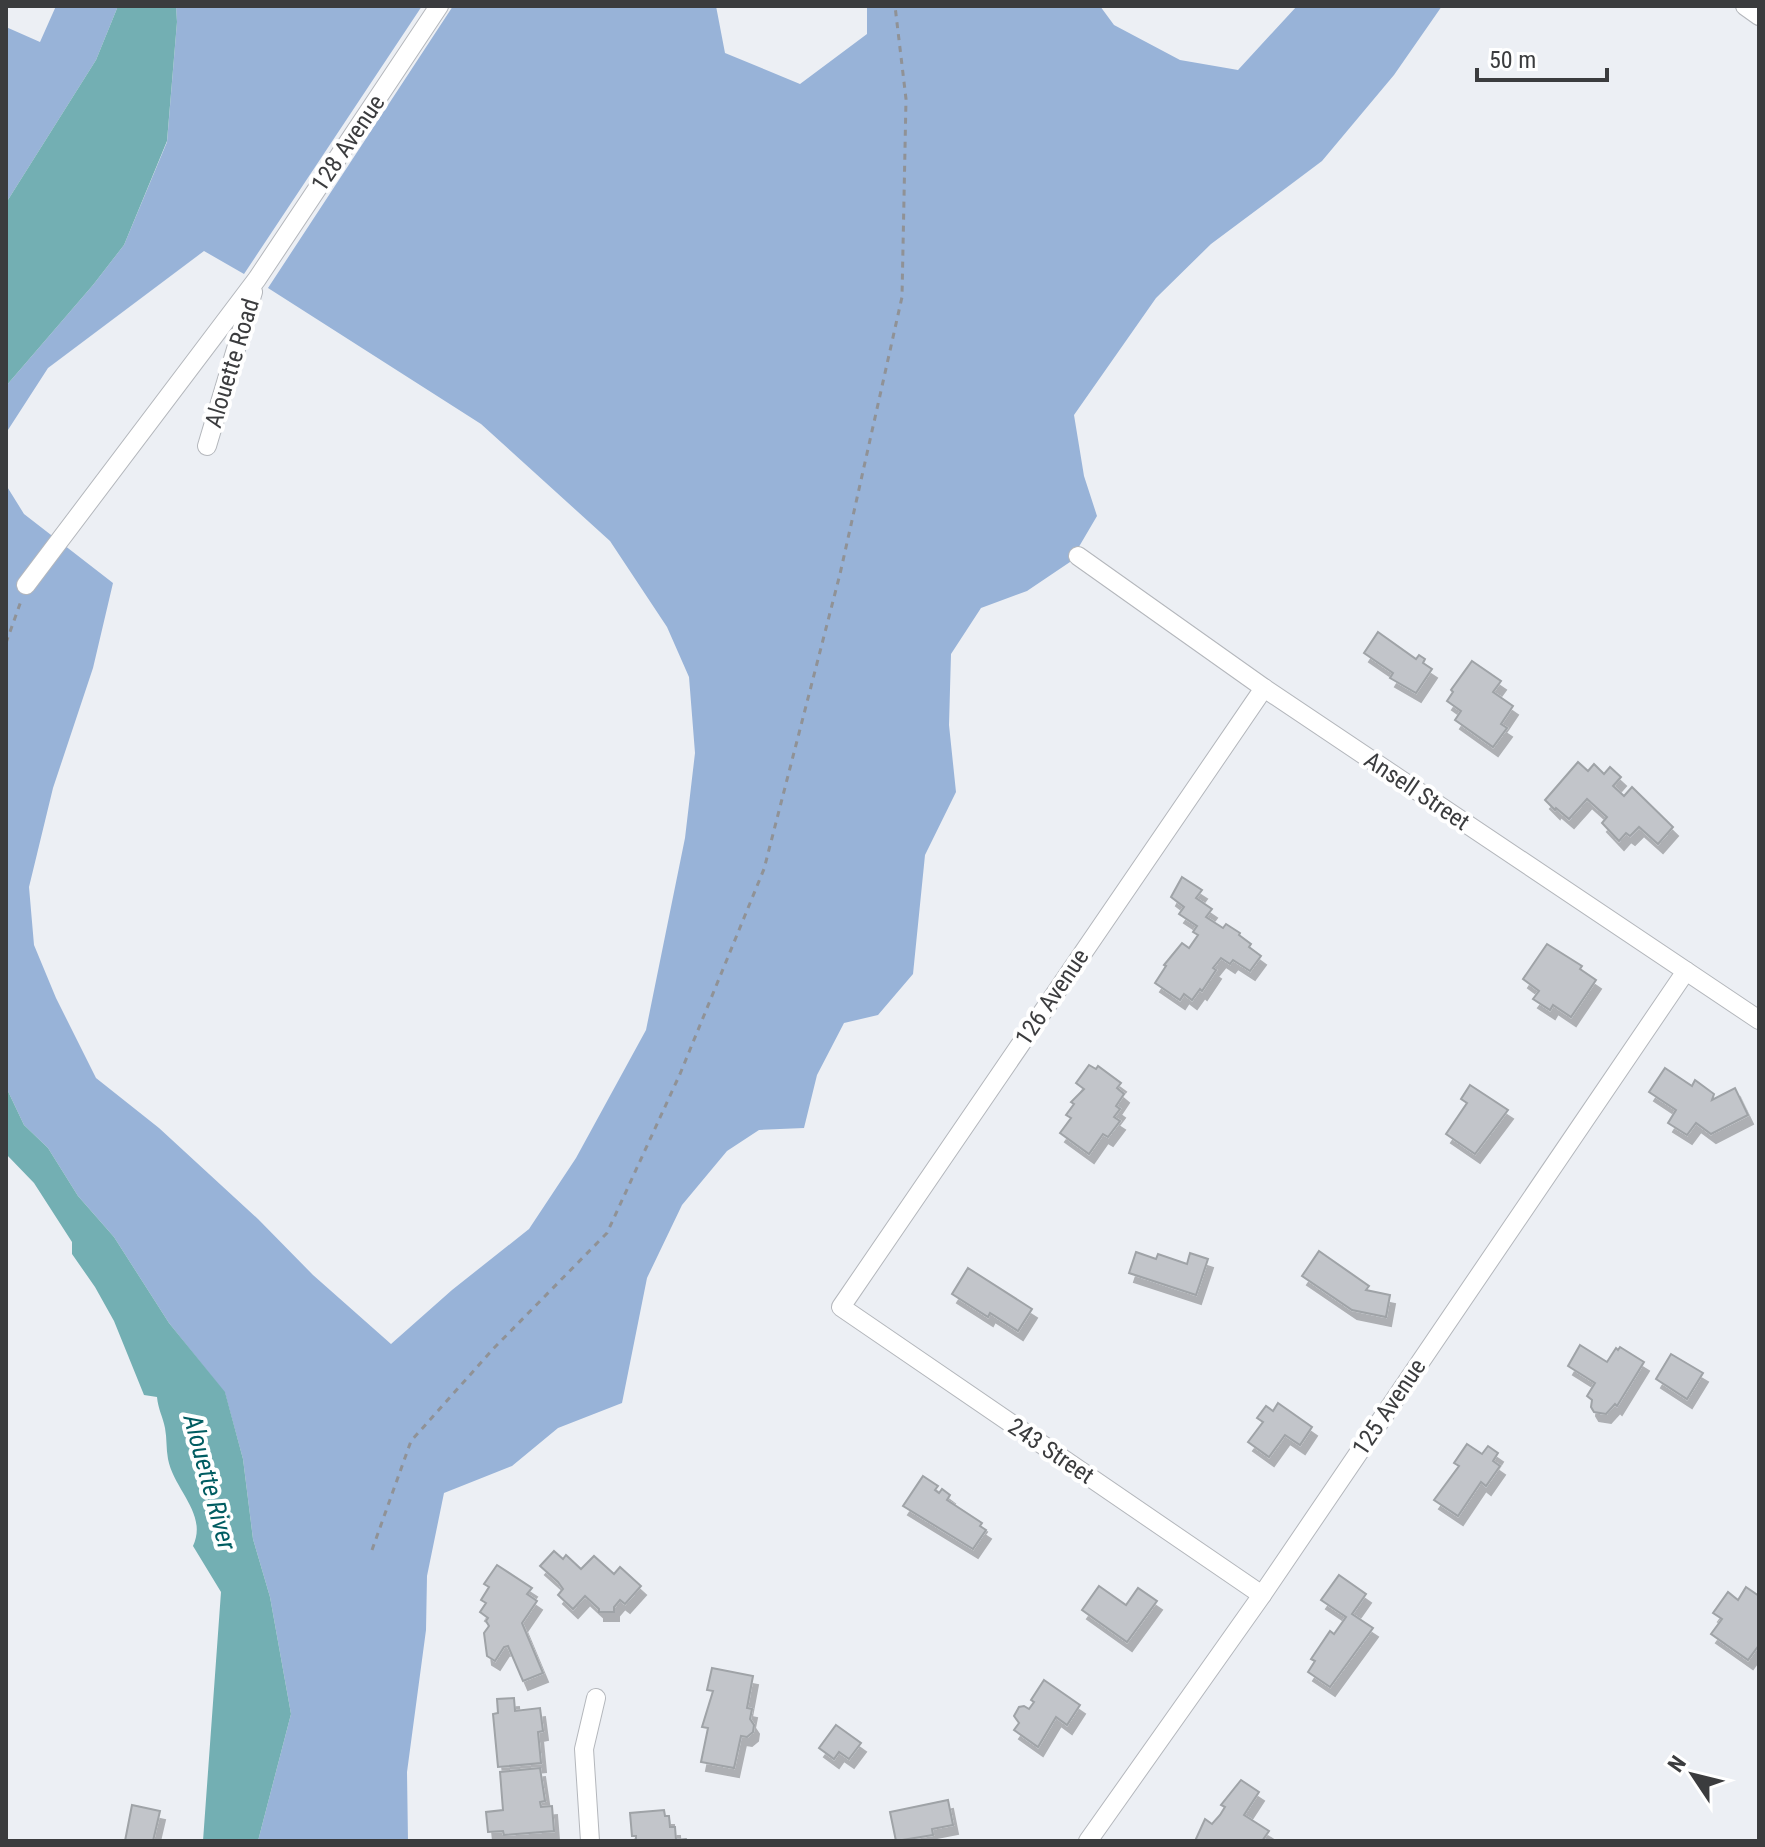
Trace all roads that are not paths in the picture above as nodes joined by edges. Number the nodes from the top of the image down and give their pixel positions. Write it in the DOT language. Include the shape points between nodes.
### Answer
graph roads {
  1 [pos="439,6"];
  2 [pos="1745,6"];
  3 [pos="1759,16"];
  4 [pos="257,279"];
  5 [pos="207,446"];
  6 [pos="1078,556"];
  7 [pos="26,585"];
  8 [pos="1264,688"];
  9 [pos="1686,971"];
  10 [pos="1759,1020"];
  11 [pos="841,1307"];
  12 [pos="1262,1595"];
  13 [pos="596,1698"];
  14 [pos="590,1841"];
  15 [pos="1088,1841"];
  1 -- 4 [label="street, 128 Avenue"];
  2 -- 3 [label="street"];
  4 -- 5 [label="street, Alouette Road"];
  4 -- 7 [label="street"];
  6 -- 8 [label="street, Ansell Street"];
  8 -- 9 [label="street, Ansell Street"];
  8 -- 11 [label="street, 126 Avenue"];
  9 -- 10 [label="street, Ansell Street"];
  9 -- 12 [label="street, 125 Avenue"];
  11 -- 12 [label="street, 243 Street"];
  12 -- 15 [label="street, 125 Avenue"];
  13 -- 14 [label="street" via="584,1749"];
}
